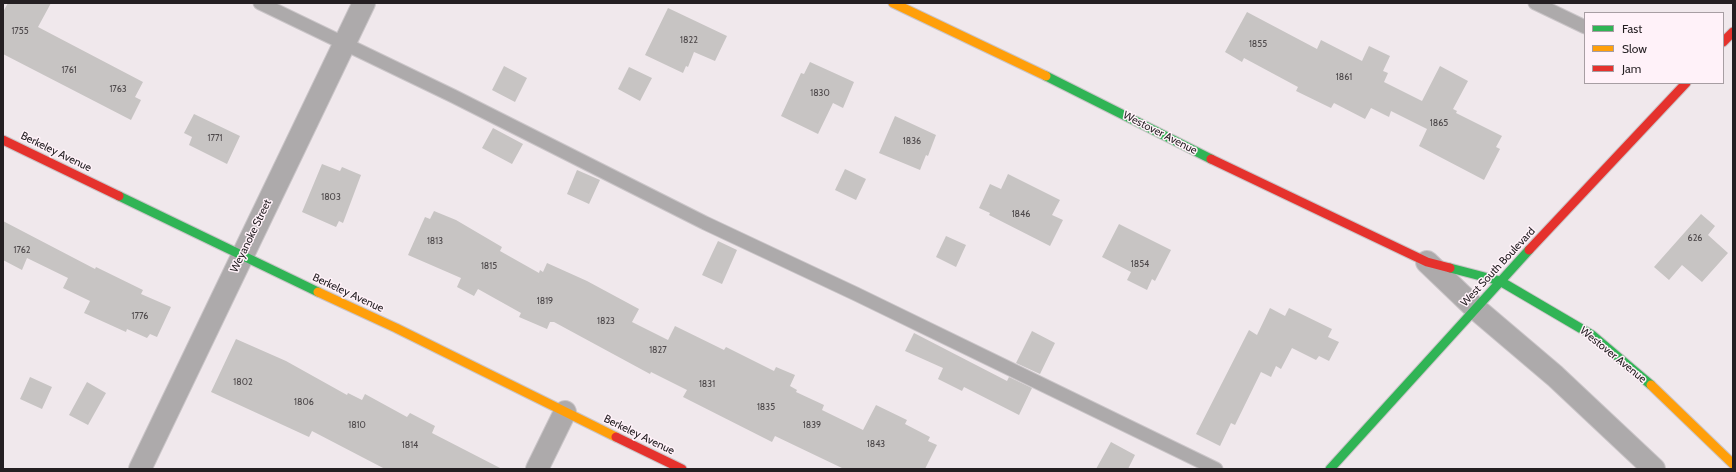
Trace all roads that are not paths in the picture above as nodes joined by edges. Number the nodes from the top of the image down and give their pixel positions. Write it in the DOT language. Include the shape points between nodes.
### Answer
graph roads {
  1 [pos="260,3"];
  2 [pos="364,3"];
  3 [pos="893,3"];
  4 [pos="1535,3"];
  5 [pos="1733,21"];
  6 [pos="1584,27"];
  7 [pos="1733,32"];
  8 [pos="1724,36"];
  9 [pos="1724,41"];
  10 [pos="344,44"];
  11 [pos="1685,84"];
  12 [pos="3,140"];
  13 [pos="242,256"];
  14 [pos="1427,262"];
  15 [pos="1500,281"];
  16 [pos="1475,308"];
  17 [pos="565,412"];
  18 [pos="1733,464"];
  19 [pos="140,469"];
  20 [pos="537,469"];
  21 [pos="682,469"];
  22 [pos="1216,469"];
  23 [pos="1330,469"];
  24 [pos="1654,469"];
  1 -- 10 [label="lane"];
  2 -- 10 [label="street, Weyanoke Street"];
  3 -- 14 [label="street, Westover Avenue" via="1013,59 1245,176"];
  4 -- 6 [label="lane"];
  5 -- 8 [label="street"];
  7 -- 9 [label="street"];
  10 -- 13 [label="street, Weyanoke Street"];
  10 -- 22 [label="lane" via="453,96 705,224"];
  11 -- 15 [label="street, West South Boulevard"];
  12 -- 13 [label="street, Berkeley Avenue"];
  13 -- 17 [label="street, Berkeley Avenue" via="396,328"];
  13 -- 19 [label="street, Weyanoke Street"];
  14 -- 15 [label="street, Westover Avenue"];
  14 -- 16 [label="street, Westover Avenue"];
  15 -- 16 [label="street, West South Boulevard"];
  15 -- 18 [label="street, Westover Avenue" via="1592,335 1661,394"];
  16 -- 23 [label="street, West South Boulevard"];
  16 -- 24 [label="street, Westover Avenue" via="1555,376"];
  17 -- 20 [label="street"];
  17 -- 21 [label="street, Berkeley Avenue"];
}
